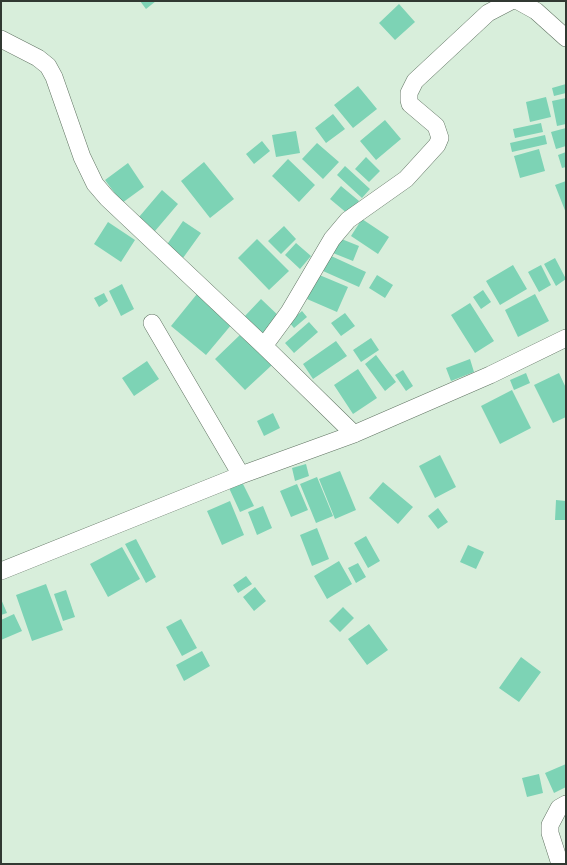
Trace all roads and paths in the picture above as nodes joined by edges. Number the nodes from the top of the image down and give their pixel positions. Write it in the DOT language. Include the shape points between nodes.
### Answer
graph roads {
  1 [pos="511,1"];
  2 [pos="518,1"];
  3 [pos="566,38"];
  4 [pos="1,39"];
  5 [pos="152,323"];
  6 [pos="566,338"];
  7 [pos="264,346"];
  8 [pos="354,434"];
  9 [pos="241,475"];
  10 [pos="1,571"];
  11 [pos="566,804"];
  12 [pos="560,864"];
  1 -- 7 [label="street" via="488,13 415,81 409,93 410,104 436,126 440,138 437,145 406,179 348,220 332,238 289,312"];
  2 -- 3 [label="street" via="536,10"];
  4 -- 7 [label="street" via="48,66 82,157 95,184"];
  5 -- 9 [label="street"];
  6 -- 8 [label="street" via="490,375"];
  7 -- 8 [label="street"];
  8 -- 9 [label="street"];
  9 -- 10 [label="street"];
  11 -- 12 [label="street" via="559,808 550,825"];
}
